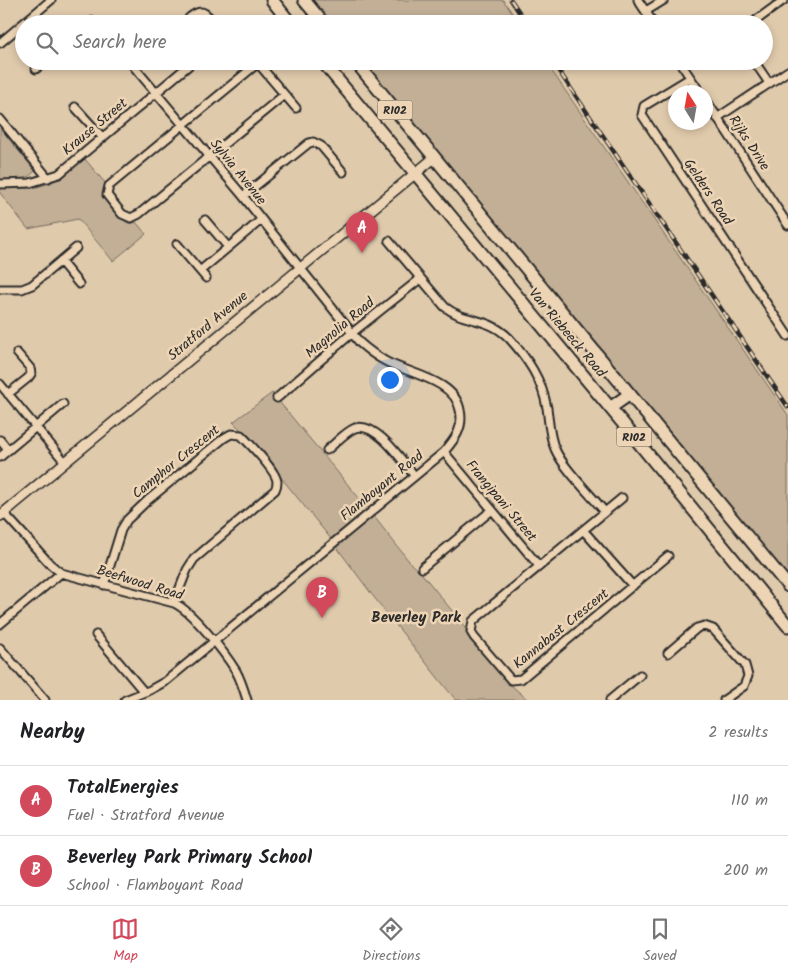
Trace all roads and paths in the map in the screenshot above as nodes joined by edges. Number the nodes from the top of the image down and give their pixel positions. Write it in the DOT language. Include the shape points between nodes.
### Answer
graph roads {
  1 [pos="51,0"];
  2 [pos="272,0"];
  3 [pos="304,0"];
  4 [pos="638,0"];
  5 [pos="664,0"];
  6 [pos="784,0"];
  7 [pos="646,11"];
  8 [pos="33,15"];
  9 [pos="192,15"];
  10 [pos="208,15"];
  11 [pos="284,15"];
  12 [pos="316,15"];
  13 [pos="648,15"];
  14 [pos="763,15"];
  15 [pos="15,30"];
  16 [pos="0,43"];
  17 [pos="137,70"];
  18 [pos="183,70"];
  19 [pos="247,70"];
  20 [pos="264,70"];
  21 [pos="329,70"];
  22 [pos="362,70"];
  23 [pos="685,70"];
  24 [pos="760,70"];
  25 [pos="788,71"];
  26 [pos="690,78"];
  27 [pos="769,83"];
  28 [pos="695,85"];
  29 [pos="156,93"];
  30 [pos="284,95"];
  31 [pos="75,107"];
  32 [pos="296,108"];
  33 [pos="713,111"];
  34 [pos="717,118"];
  35 [pos="0,119"];
  36 [pos="183,124"];
  37 [pos="102,138"];
  38 [pos="209,156"];
  39 [pos="434,158"];
  40 [pos="343,172"];
  41 [pos="415,173"];
  42 [pos="48,178"];
  43 [pos="0,184"];
  44 [pos="243,196"];
  45 [pos="205,220"];
  46 [pos="262,220"];
  47 [pos="788,225"];
  48 [pos="390,241"];
  49 [pos="177,244"];
  50 [pos="228,247"];
  51 [pos="76,248"];
  52 [pos="61,262"];
  53 [pos="300,268"];
  54 [pos="200,271"];
  55 [pos="206,278"];
  56 [pos="420,279"];
  57 [pos="80,284"];
  58 [pos="0,289"];
  59 [pos="352,333"];
  60 [pos="788,336"];
  61 [pos="17,353"];
  62 [pos="0,384"];
  63 [pos="8,394"];
  64 [pos="630,394"];
  65 [pos="277,398"];
  66 [pos="63,404"];
  67 [pos="610,408"];
  68 [pos="35,428"];
  69 [pos="0,440"];
  70 [pos="8,450"];
  71 [pos="327,450"];
  72 [pos="444,452"];
  73 [pos="0,457"];
  74 [pos="65,462"];
  75 [pos="414,475"];
  76 [pos="622,498"];
  77 [pos="492,510"];
  78 [pos="604,512"];
  79 [pos="2,514"];
  80 [pos="583,530"];
  81 [pos="668,556"];
  82 [pos="539,566"];
  83 [pos="422,568"];
  84 [pos="61,573"];
  85 [pos="104,585"];
  86 [pos="633,586"];
  87 [pos="788,586"];
  88 [pos="174,603"];
  89 [pos="0,624"];
  90 [pos="787,624"];
  91 [pos="96,635"];
  92 [pos="213,641"];
  93 [pos="0,648"];
  94 [pos="668,653"];
  95 [pos="640,676"];
  96 [pos="144,692"];
  97 [pos="45,700"];
  98 [pos="125,700"];
  99 [pos="247,700"];
  100 [pos="610,700"];
  101 [pos="724,700"];
  1 -- 8 [label="street"];
  2 -- 11 [label="main road"];
  3 -- 12 [label="main road"];
  4 -- 7 [label="street"];
  5 -- 7 [label="street"];
  6 -- 14 [label="street"];
  7 -- 13 [label="street"];
  9 -- 10 [label="street" via="201,11"];
  15 -- 16 [label="street"];
  17 -- 29 [label="street, Sylvia Avenue"];
  18 -- 29 [label="street, Krause Street"];
  19 -- 36 [label="street"];
  20 -- 30 [label="street"];
  21 -- 41 [label="main road, Van Riebeeck Road / R102"];
  22 -- 39 [label="main road, Van Riebeeck Road / R102"];
  23 -- 26 [label="street"];
  24 -- 27 [label="street"];
  25 -- 27 [label="street"];
  26 -- 28 [label="street"];
  26 -- 60 [label="street, Gelders Road" via="644,106 642,116"];
  27 -- 34 [label="street"];
  29 -- 36 [label="street, Sylvia Avenue"];
  29 -- 37 [label="street, Krause Street"];
  30 -- 32 [label="street"];
  30 -- 38 [label="street"];
  31 -- 37 [label="street"];
  33 -- 34 [label="street, Rijks Drive"];
  34 -- 47 [label="street, Rijks Drive"];
  35 -- 42 [label="street"];
  36 -- 38 [label="street, Sylvia Avenue"];
  36 -- 38 [label="street" via="109,186 107,195 122,214 131,218 139,214"];
  37 -- 42 [label="street, Krause Street" via="58,174"];
  38 -- 44 [label="street, Sylvia Avenue"];
  39 -- 41 [label="street, Stratford Avenue"];
  39 -- 64 [label="main road, Van Riebeeck Road / R102"];
  40 -- 44 [label="street" via="321,146 313,142"];
  41 -- 53 [label="street, Stratford Avenue"];
  41 -- 67 [label="main road, Van Riebeeck Road / R102"];
  42 -- 43 [label="street, Krause Street" via="19,185"];
  44 -- 46 [label="street, Sylvia Avenue"];
  45 -- 50 [label="street"];
  46 -- 50 [label="street"];
  46 -- 53 [label="street, Sylvia Avenue"];
  48 -- 56 [label="street"];
  49 -- 54 [label="street"];
  50 -- 54 [label="street"];
  51 -- 52 [label="street"];
  52 -- 57 [label="street"];
  52 -- 58 [label="street" via="32,286"];
  53 -- 59 [label="street, Flamboyant Road"];
  53 -- 74 [label="street, Stratford Avenue"];
  54 -- 55 [label="street"];
  56 -- 59 [label="street, Magnolia Road"];
  56 -- 78 [label="street" via="448,309 494,326 523,355 544,391 556,452"];
  59 -- 65 [label="street, Magnolia Road"];
  59 -- 72 [label="street, Flamboyant Road" via="385,361 437,383 454,395 459,402 461,421 455,439"];
  61 -- 63 [label="street" via="29,366 31,374"];
  62 -- 63 [label="street"];
  63 -- 68 [label="street"];
  64 -- 67 [label="main road"];
  64 -- 87 [label="main road, Van Riebeeck Road / R102"];
  66 -- 68 [label="street"];
  67 -- 90 [label="main road, Van Riebeeck Road / R102"];
  68 -- 70 [label="street"];
  68 -- 74 [label="street"];
  69 -- 70 [label="street"];
  70 -- 73 [label="street"];
  71 -- 75 [label="street" via="350,431 369,428 383,439"];
  72 -- 75 [label="street, Flamboyant Road"];
  72 -- 77 [label="street, Frangipani Street"];
  74 -- 79 [label="street, Stratford Avenue"];
  75 -- 92 [label="street, Flamboyant Road"];
  76 -- 78 [label="street, Kannabast Crescent"];
  77 -- 82 [label="street, Frangipani Street"];
  77 -- 83 [label="street"];
  78 -- 80 [label="street, Kannabast Crescent"];
  79 -- 84 [label="street, Beefwood Road"];
  80 -- 82 [label="street, Kannabast Crescent"];
  80 -- 86 [label="street"];
  81 -- 86 [label="street, Kannabast Crescent"];
  82 -- 86 [label="street, Kannabast Crescent" via="470,626 474,637 511,680 526,676"];
  84 -- 85 [label="street, Beefwood Road"];
  84 -- 89 [label="street"];
  85 -- 88 [label="street, Beefwood Road"];
  85 -- 88 [label="street, Camphor Crescent" via="121,530 135,511 224,438 231,434 241,435 275,474 278,483 275,490 194,559"];
  88 -- 92 [label="street, Beefwood Road" via="190,613"];
  91 -- 96 [label="street"];
  92 -- 96 [label="street, Flamboyant Road" via="166,681"];
  92 -- 99 [label="street, Beefwood Road" via="237,672"];
  93 -- 97 [label="street"];
  94 -- 101 [label="street" via="697,628 713,629 745,665 748,676 744,686"];
  95 -- 100 [label="street"];
  96 -- 98 [label="street, Flamboyant Road"];
}
